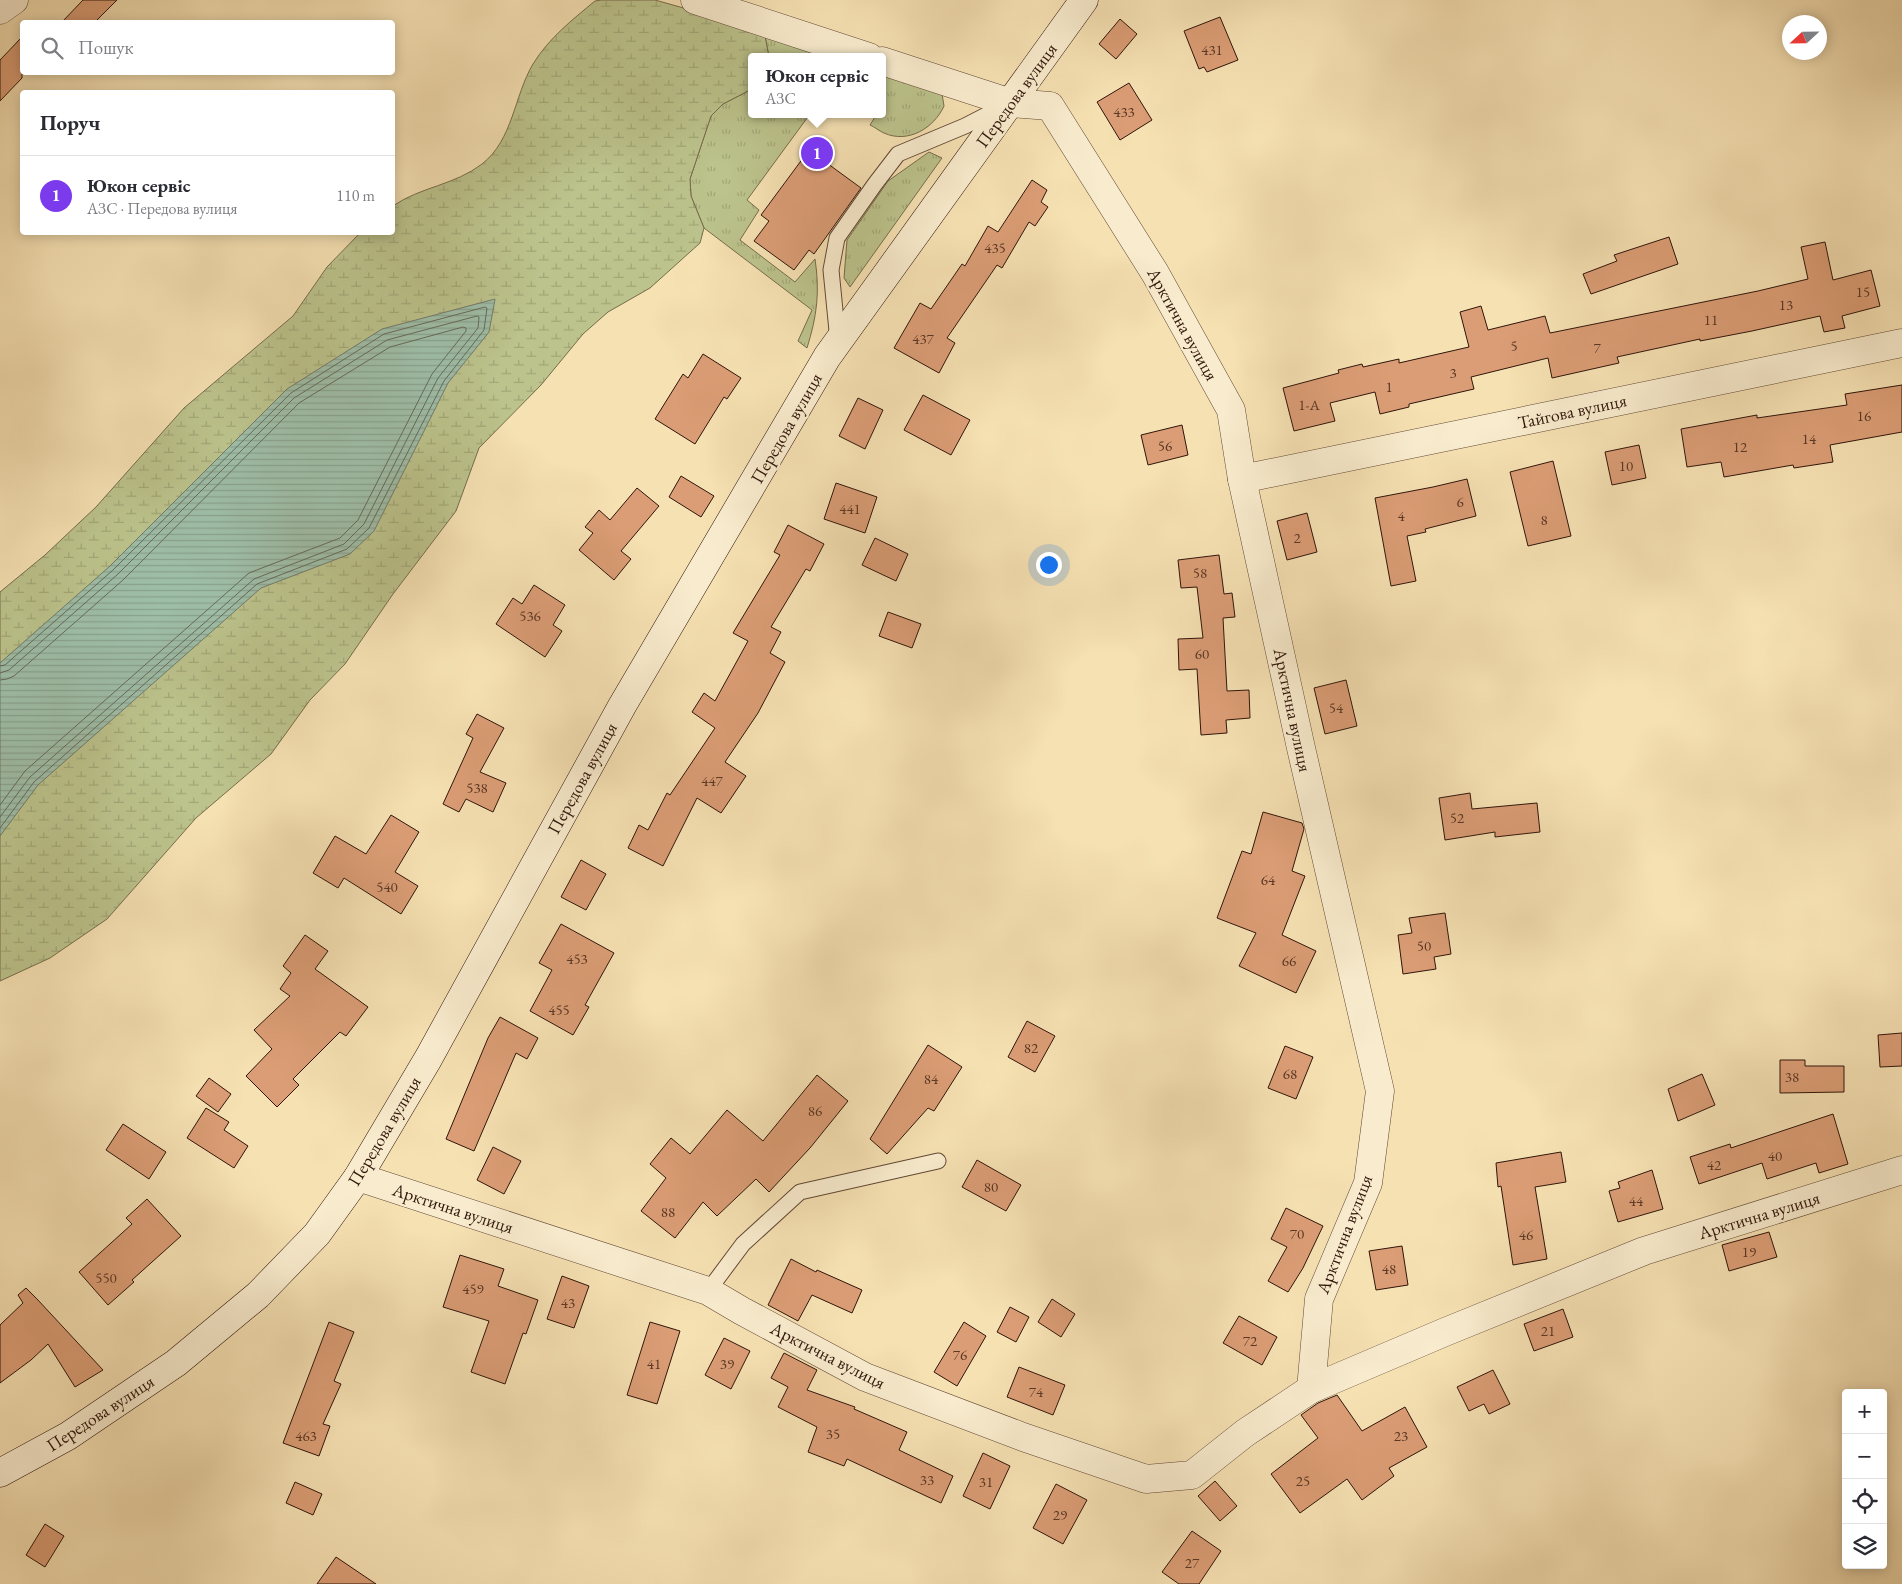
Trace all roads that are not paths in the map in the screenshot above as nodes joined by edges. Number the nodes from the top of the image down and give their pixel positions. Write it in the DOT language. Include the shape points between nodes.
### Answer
graph roads {
  1 [pos="14,0"];
  2 [pos="694,0"];
  3 [pos="1084,0"];
  4 [pos="0,10"];
  5 [pos="857,53"];
  6 [pos="886,62"];
  7 [pos="1010,103"];
  8 [pos="838,342"];
  9 [pos="1902,343"];
  10 [pos="1242,479"];
  11 [pos="938,1161"];
  12 [pos="1902,1170"];
  13 [pos="358,1177"];
  14 [pos="708,1291"];
  15 [pos="1311,1389"];
  16 [pos="0,1473"];
  1 -- 4 [label="street"];
  2 -- 5 [label="street"];
  3 -- 7 [label="street, Передова вулиця"];
  6 -- 7 [label="street"];
  7 -- 8 [label="street, Передова вулиця"];
  7 -- 8 [label="lane" via="898,154 875,184 837,238 831,270"];
  7 -- 10 [label="street, Арктична вулиця" via="1050,106 1155,273 1231,410"];
  8 -- 13 [label="street, Передова вулиця" via="622,706 428,1059"];
  9 -- 10 [label="street, Тайгова вулиця"];
  10 -- 15 [label="street, Арктична вулиця" via="1380,1091 1368,1183 1319,1298"];
  11 -- 14 [label="lane" via="800,1192 742,1244"];
  12 -- 15 [label="street, Арктична вулиця" via="1644,1251"];
  13 -- 14 [label="street, Арктична вулиця"];
  13 -- 16 [label="street, Передова вулиця" via="317,1234 258,1295 176,1363 68,1436"];
  14 -- 15 [label="street, Арктична вулиця" via="865,1377 1146,1479 1192,1475 1244,1433"];
}
